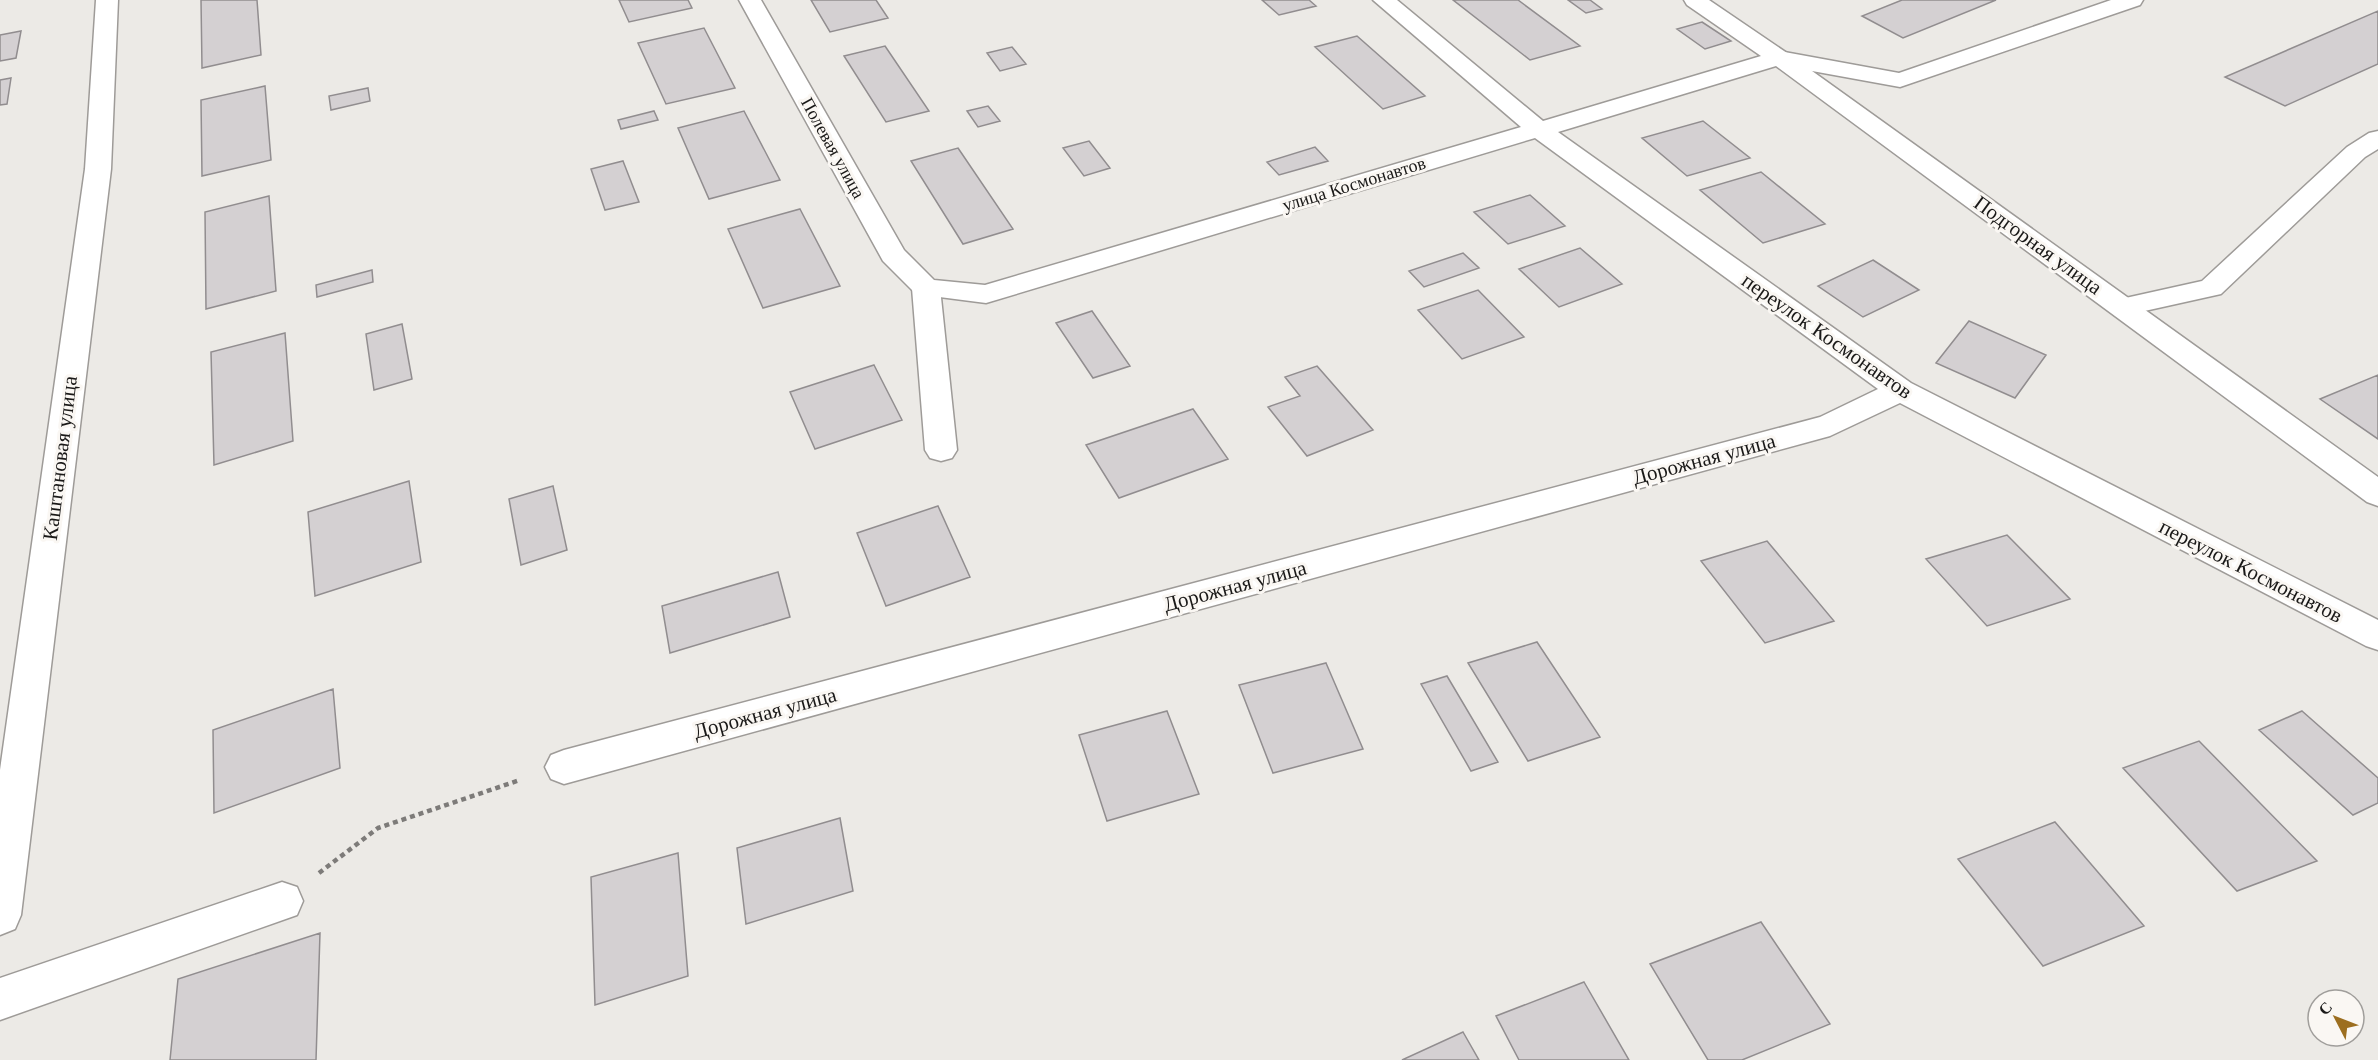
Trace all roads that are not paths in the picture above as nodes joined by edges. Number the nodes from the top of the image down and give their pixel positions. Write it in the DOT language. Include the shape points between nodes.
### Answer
graph roads {
  1 [pos="107,0"];
  2 [pos="750,0"];
  3 [pos="1384,0"];
  4 [pos="1695,0"];
  5 [pos="2132,0"];
  6 [pos="1779,58"];
  7 [pos="1538,129"];
  8 [pos="2378,138"];
  9 [pos="926,288"];
  10 [pos="2122,307"];
  11 [pos="1900,390"];
  12 [pos="941,450"];
  13 [pos="2378,494"];
  14 [pos="2378,636"];
  15 [pos="564,767"];
  16 [pos="282,901"];
  17 [pos="0,915"];
  18 [pos="0,999"];
  1 -- 17 [label="street, Каштановая улица" via="98,169"];
  2 -- 9 [label="street, Полевая улица" via="894,255"];
  3 -- 7 [label="street, переулок Космонавтов"];
  4 -- 6 [label="street, Подгорная улица"];
  5 -- 6 [label="street" via="1900,80"];
  6 -- 7 [label="street, улица Космонавтов"];
  6 -- 10 [label="street, Подгорная улица"];
  7 -- 9 [label="street, улица Космонавтов" via="986,294"];
  7 -- 11 [label="street, переулок Космонавтов"];
  8 -- 10 [label="street" via="2356,152 2211,288"];
  9 -- 12 [label="street"];
  10 -- 13 [label="street, Подгорная улица"];
  11 -- 14 [label="street, переулок Космонавтов"];
  11 -- 15 [label="street, Дорожная улица" via="1830,425"];
  16 -- 18 [label="street"];
}
